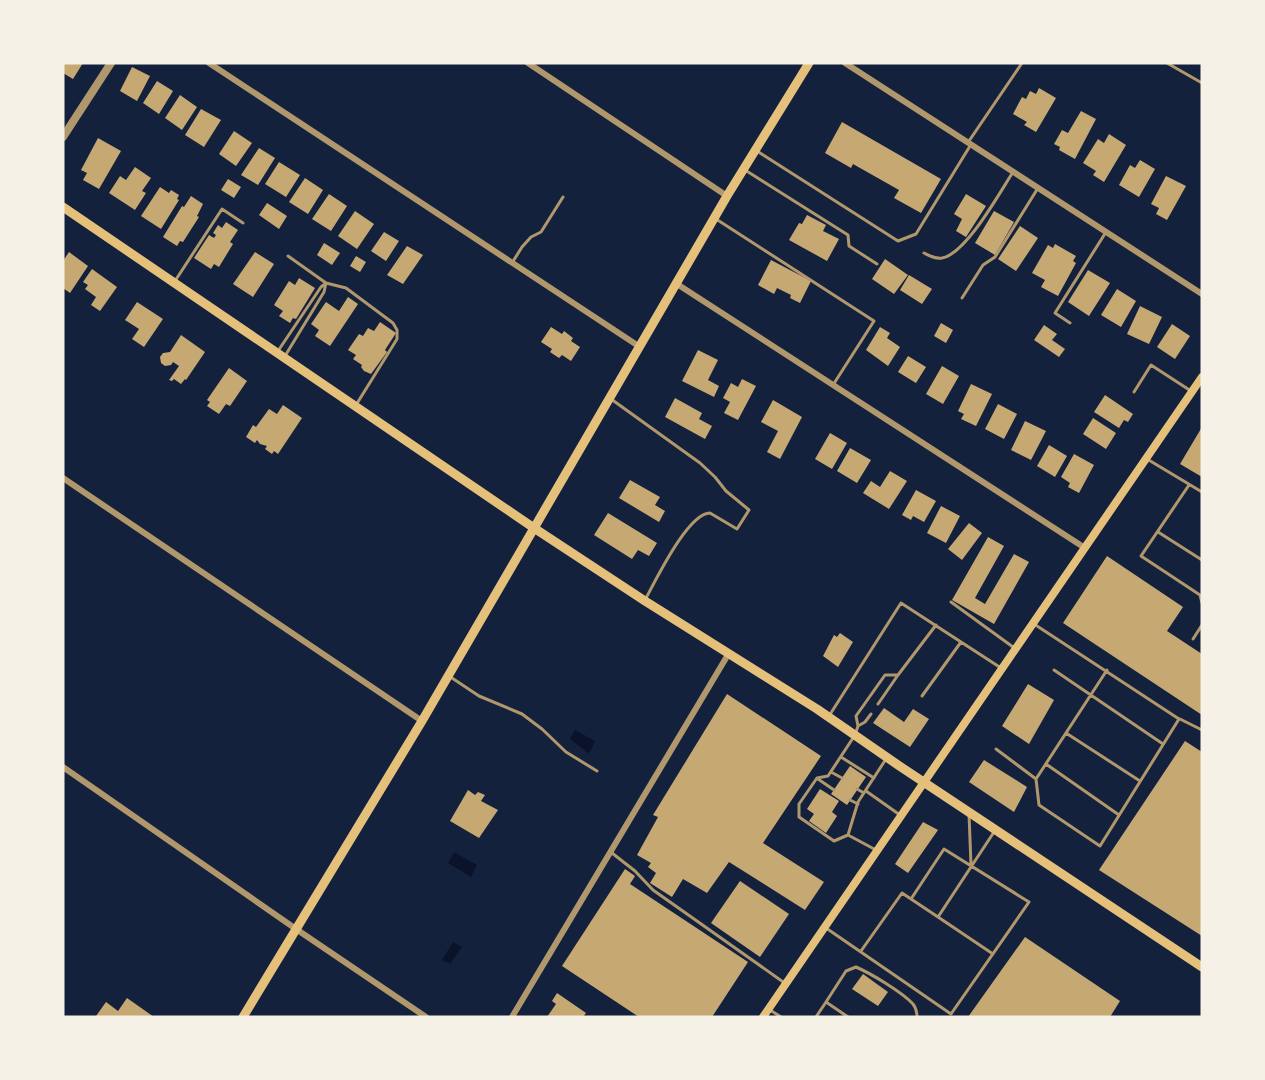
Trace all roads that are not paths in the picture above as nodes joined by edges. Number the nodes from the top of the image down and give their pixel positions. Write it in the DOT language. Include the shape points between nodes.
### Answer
graph roads {
  1 [pos="111,63"];
  2 [pos="209,63"];
  3 [pos="528,63"];
  4 [pos="809,63"];
  5 [pos="845,63"];
  6 [pos="1022,63"];
  7 [pos="1167,63"];
  8 [pos="1202,83"];
  9 [pos="63,136"];
  10 [pos="969,143"];
  11 [pos="755,150"];
  12 [pos="744,169"];
  13 [pos="1013,172"];
  14 [pos="1038,188"];
  15 [pos="727,196"];
  16 [pos="563,197"];
  17 [pos="63,207"];
  18 [pos="715,218"];
  19 [pos="243,223"];
  20 [pos="1106,232"];
  21 [pos="924,253"];
  22 [pos="288,256"];
  23 [pos="512,263"];
  24 [pos="877,264"];
  25 [pos="174,282"];
  26 [pos="326,283"];
  27 [pos="677,284"];
  28 [pos="1202,294"];
  29 [pos="962,298"];
  30 [pos="1070,323"];
  31 [pos="640,347"];
  32 [pos="280,355"];
  33 [pos="1202,377"];
  34 [pos="833,385"];
  35 [pos="1196,391"];
  36 [pos="1134,392"];
  37 [pos="610,398"];
  38 [pos="356,406"];
  39 [pos="1147,459"];
  40 [pos="63,478"];
  41 [pos="1189,485"];
  42 [pos="1202,492"];
  43 [pos="534,528"];
  44 [pos="1158,531"];
  45 [pos="1085,548"];
  46 [pos="1202,560"];
  47 [pos="1201,593"];
  48 [pos="645,601"];
  49 [pos="951,602"];
  50 [pos="1202,603"];
  51 [pos="1033,623"];
  52 [pos="1202,625"];
  53 [pos="936,626"];
  54 [pos="1193,639"];
  55 [pos="961,642"];
  56 [pos="1015,648"];
  57 [pos="729,653"];
  58 [pos="1001,668"];
  59 [pos="1054,670"];
  60 [pos="1107,670"];
  61 [pos="447,675"];
  62 [pos="898,675"];
  63 [pos="1091,695"];
  64 [pos="922,696"];
  65 [pos="878,704"];
  66 [pos="871,714"];
  67 [pos="828,717"];
  68 [pos="1179,718"];
  69 [pos="422,721"];
  70 [pos="1202,730"];
  71 [pos="856,731"];
  72 [pos="1066,733"];
  73 [pos="1163,744"];
  74 [pos="996,749"];
  75 [pos="841,757"];
  76 [pos="887,757"];
  77 [pos="1046,764"];
  78 [pos="63,767"];
  79 [pos="597,771"];
  80 [pos="831,772"];
  81 [pos="817,778"];
  82 [pos="842,778"];
  83 [pos="874,778"];
  84 [pos="1036,779"];
  85 [pos="1140,781"];
  86 [pos="924,783"];
  87 [pos="858,789"];
  88 [pos="834,790"];
  89 [pos="865,792"];
  90 [pos="850,800"];
  91 [pos="858,804"];
  92 [pos="969,813"];
  93 [pos="1119,815"];
  94 [pos="902,816"];
  95 [pos="996,830"];
  96 [pos="848,835"];
  97 [pos="877,851"];
  98 [pos="610,852"];
  99 [pos="971,866"];
  100 [pos="911,899"];
  101 [pos="938,917"];
  102 [pos="825,927"];
  103 [pos="296,929"];
  104 [pos="861,951"];
  105 [pos="993,954"];
  106 [pos="1202,967"];
  107 [pos="786,984"];
  108 [pos="826,1002"];
  109 [pos="769,1009"];
  110 [pos="950,1015"];
  111 [pos="243,1017"];
  112 [pos="426,1017"];
  113 [pos="512,1017"];
  114 [pos="763,1017"];
  115 [pos="781,1017"];
  116 [pos="816,1017"];
  117 [pos="848,1017"];
  118 [pos="917,1017"];
  1 -- 9 [label="street"];
  2 -- 23 [label="street"];
  3 -- 15 [label="street"];
  4 -- 11 [label="main road"];
  5 -- 10 [label="street"];
  6 -- 10 [label="lane"];
  7 -- 8 [label="lane"];
  10 -- 11 [label="lane" via="916,234 898,241"];
  10 -- 13 [label="street"];
  11 -- 12 [label="main road"];
  12 -- 15 [label="main road"];
  12 -- 24 [label="lane" via="848,235 849,246"];
  13 -- 14 [label="street"];
  13 -- 21 [label="lane" via="977,228 957,250 941,258"];
  14 -- 20 [label="street"];
  14 -- 29 [label="lane" via="995,258 983,265"];
  15 -- 18 [label="main road"];
  16 -- 23 [label="lane" via="541,232 531,237"];
  17 -- 25 [label="main road"];
  18 -- 27 [label="main road"];
  18 -- 34 [label="lane" via="874,321"];
  19 -- 25 [label="lane" via="222,209"];
  20 -- 28 [label="street"];
  20 -- 30 [label="lane" via="1055,313"];
  22 -- 26 [label="lane"];
  23 -- 31 [label="street"];
  25 -- 32 [label="main road"];
  26 -- 32 [label="lane"];
  26 -- 32 [label="lane" via="324,292"];
  26 -- 38 [label="lane" via="346,288 397,330 397,339"];
  27 -- 31 [label="main road"];
  27 -- 34 [label="street"];
  31 -- 37 [label="main road"];
  32 -- 38 [label="main road"];
  33 -- 35 [label="main road"];
  34 -- 45 [label="street"];
  35 -- 36 [label="lane" via="1151,365"];
  35 -- 39 [label="main road"];
  37 -- 43 [label="main road"];
  37 -- 48 [label="lane" via="700,463 749,510 737,529 710,513 701,515 682,536"];
  38 -- 43 [label="main road"];
  39 -- 41 [label="lane"];
  39 -- 45 [label="main road"];
  40 -- 69 [label="street"];
  41 -- 42 [label="lane"];
  41 -- 44 [label="lane"];
  43 -- 48 [label="main road"];
  43 -- 61 [label="main road"];
  44 -- 46 [label="lane"];
  44 -- 47 [label="lane" via="1141,556"];
  45 -- 51 [label="main road"];
  47 -- 50 [label="lane"];
  48 -- 57 [label="main road"];
  49 -- 56 [label="lane"];
  51 -- 56 [label="main road"];
  51 -- 60 [label="lane"];
  52 -- 54 [label="lane"];
  53 -- 55 [label="lane"];
  53 -- 62 [label="lane"];
  53 -- 67 [label="lane" via="901,603"];
  55 -- 58 [label="lane"];
  55 -- 64 [label="lane"];
  56 -- 58 [label="main road"];
  57 -- 67 [label="main road"];
  57 -- 98 [label="street"];
  58 -- 86 [label="main road"];
  59 -- 63 [label="lane"];
  60 -- 63 [label="lane"];
  60 -- 68 [label="lane"];
  61 -- 69 [label="main road"];
  61 -- 79 [label="lane" via="479,696 522,714 566,752"];
  62 -- 65 [label="lane"];
  62 -- 71 [label="lane" via="885,675 856,716"];
  63 -- 72 [label="lane"];
  63 -- 73 [label="lane"];
  66 -- 71 [label="lane"];
  67 -- 71 [label="main road"];
  68 -- 70 [label="lane"];
  68 -- 73 [label="lane"];
  69 -- 103 [label="main road"];
  71 -- 75 [label="lane"];
  71 -- 76 [label="main road"];
  72 -- 77 [label="lane"];
  72 -- 85 [label="lane"];
  73 -- 85 [label="lane"];
  74 -- 84 [label="lane"];
  75 -- 80 [label="lane"];
  75 -- 83 [label="lane"];
  76 -- 83 [label="lane"];
  76 -- 86 [label="main road"];
  77 -- 84 [label="lane"];
  77 -- 93 [label="lane"];
  78 -- 103 [label="street"];
  80 -- 81 [label="lane"];
  80 -- 82 [label="lane"];
  81 -- 88 [label="lane"];
  81 -- 96 [label="lane" via="800,804 799,817 834,841"];
  83 -- 89 [label="lane"];
  84 -- 93 [label="lane" via="1039,805 1100,846"];
  85 -- 93 [label="lane"];
  86 -- 92 [label="main road"];
  86 -- 94 [label="main road"];
  87 -- 89 [label="lane"];
  89 -- 91 [label="lane"];
  89 -- 94 [label="lane"];
  90 -- 91 [label="lane"];
  91 -- 96 [label="lane"];
  92 -- 95 [label="main road"];
  92 -- 99 [label="lane"];
  94 -- 97 [label="main road"];
  95 -- 99 [label="lane"];
  95 -- 106 [label="main road"];
  96 -- 97 [label="lane"];
  97 -- 102 [label="main road"];
  98 -- 107 [label="lane" via="653,890"];
  98 -- 113 [label="street"];
  99 -- 100 [label="lane" via="944,849"];
  99 -- 101 [label="lane"];
  99 -- 105 [label="lane" via="1029,902"];
  100 -- 101 [label="lane"];
  100 -- 104 [label="lane" via="902,893"];
  101 -- 105 [label="lane"];
  102 -- 104 [label="lane"];
  102 -- 107 [label="main road"];
  103 -- 111 [label="main road"];
  103 -- 112 [label="street"];
  104 -- 110 [label="lane"];
  105 -- 110 [label="lane"];
  107 -- 109 [label="main road"];
  108 -- 116 [label="lane"];
  108 -- 117 [label="lane"];
  108 -- 118 [label="lane" via="846,971 855,967 908,1000 915,1006"];
  109 -- 114 [label="main road"];
  109 -- 115 [label="lane"];
}
